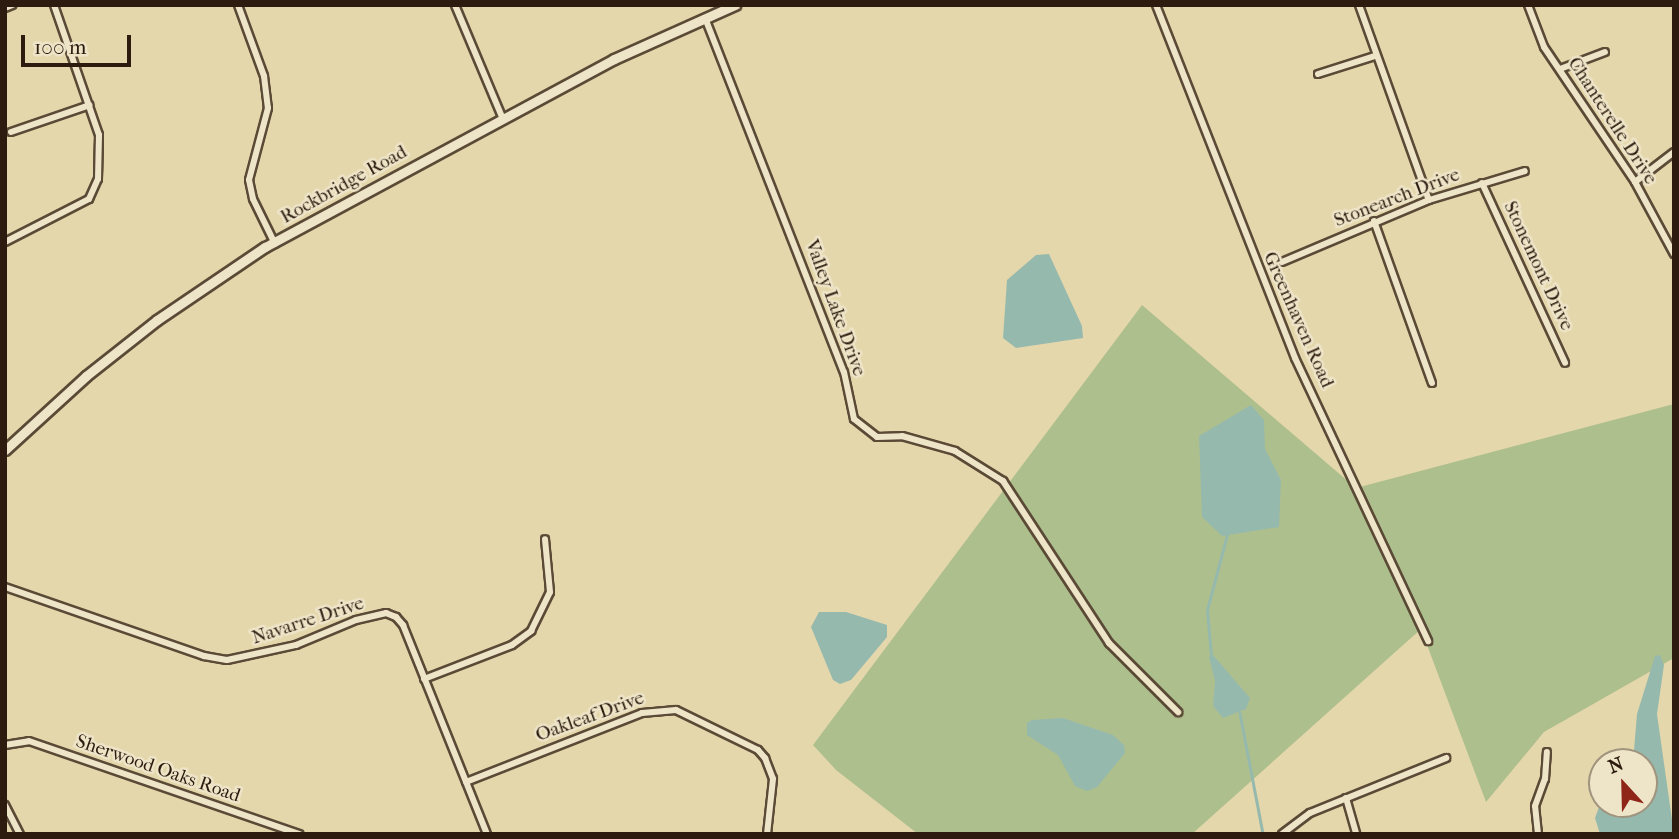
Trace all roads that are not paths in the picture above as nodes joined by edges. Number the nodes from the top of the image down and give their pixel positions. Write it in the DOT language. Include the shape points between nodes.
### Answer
graph roads {
  1 [pos="12,5"];
  2 [pos="54,5"];
  3 [pos="238,5"];
  4 [pos="455,5"];
  5 [pos="736,5"];
  6 [pos="1156,5"];
  7 [pos="1359,5"];
  8 [pos="1528,5"];
  9 [pos="5,8"];
  10 [pos="705,18"];
  11 [pos="1605,52"];
  12 [pos="1375,56"];
  13 [pos="1560,69"];
  14 [pos="1318,74"];
  15 [pos="90,106"];
  16 [pos="503,119"];
  17 [pos="11,132"];
  18 [pos="1674,152"];
  19 [pos="1525,170"];
  20 [pos="1635,181"];
  21 [pos="1482,183"];
  22 [pos="1429,200"];
  23 [pos="1374,221"];
  24 [pos="5,242"];
  25 [pos="275,244"];
  26 [pos="1674,254"];
  27 [pos="1282,262"];
  28 [pos="1565,363"];
  29 [pos="1432,383"];
  30 [pos="5,450"];
  31 [pos="545,539"];
  32 [pos="5,587"];
  33 [pos="1428,641"];
  34 [pos="425,679"];
  35 [pos="1178,712"];
  36 [pos="5,745"];
  37 [pos="1547,752"];
  38 [pos="1446,758"];
  39 [pos="466,782"];
  40 [pos="1346,798"];
  41 [pos="5,805"];
  42 [pos="20,834"];
  43 [pos="299,834"];
  44 [pos="487,834"];
  45 [pos="768,834"];
  46 [pos="1282,834"];
  47 [pos="1356,834"];
  48 [pos="1538,834"];
  1 -- 9 [label="street"];
  2 -- 15 [label="street"];
  3 -- 25 [label="street" via="264,76 268,108 249,180"];
  4 -- 16 [label="street"];
  5 -- 10 [label="main road, Rockbridge Road"];
  6 -- 33 [label="street, Greenhaven Road" via="1295,358"];
  7 -- 12 [label="street"];
  8 -- 13 [label="street, Chanterelle Drive" via="1544,47"];
  10 -- 16 [label="main road, Rockbridge Road" via="614,59"];
  10 -- 35 [label="street, Valley Lake Drive" via="844,372 854,419 877,436 902,436 955,451 1003,481 1109,643"];
  11 -- 13 [label="street"];
  12 -- 14 [label="street"];
  12 -- 22 [label="street"];
  13 -- 20 [label="street, Chanterelle Drive"];
  15 -- 17 [label="street"];
  15 -- 24 [label="street" via="101,157 89,199"];
  16 -- 25 [label="main road, Rockbridge Road"];
  18 -- 20 [label="street"];
  19 -- 21 [label="street, Stonearch Drive"];
  20 -- 26 [label="street, Chanterelle Drive"];
  21 -- 22 [label="street, Stonearch Drive"];
  21 -- 28 [label="street, Stonemont Drive"];
  22 -- 23 [label="street, Stonearch Drive"];
  23 -- 27 [label="street, Stonearch Drive"];
  23 -- 29 [label="street"];
  25 -- 30 [label="main road, Rockbridge Road" via="157,320"];
  31 -- 34 [label="street" via="550,593 530,631 512,645"];
  32 -- 34 [label="street, Navarre Drive" via="227,660 289,648 356,620 386,613 404,625"];
  34 -- 39 [label="street, Navarre Drive"];
  36 -- 43 [label="street, Sherwood Oaks Road" via="29,741"];
  37 -- 48 [label="street" via="1545,779 1535,806"];
  38 -- 40 [label="street"];
  39 -- 44 [label="street, Navarre Drive"];
  39 -- 45 [label="street, Oakleaf Drive" via="642,712 676,710 758,750 765,758 774,779"];
  40 -- 46 [label="street" via="1310,813"];
  40 -- 47 [label="street"];
  41 -- 42 [label="street"];
}
